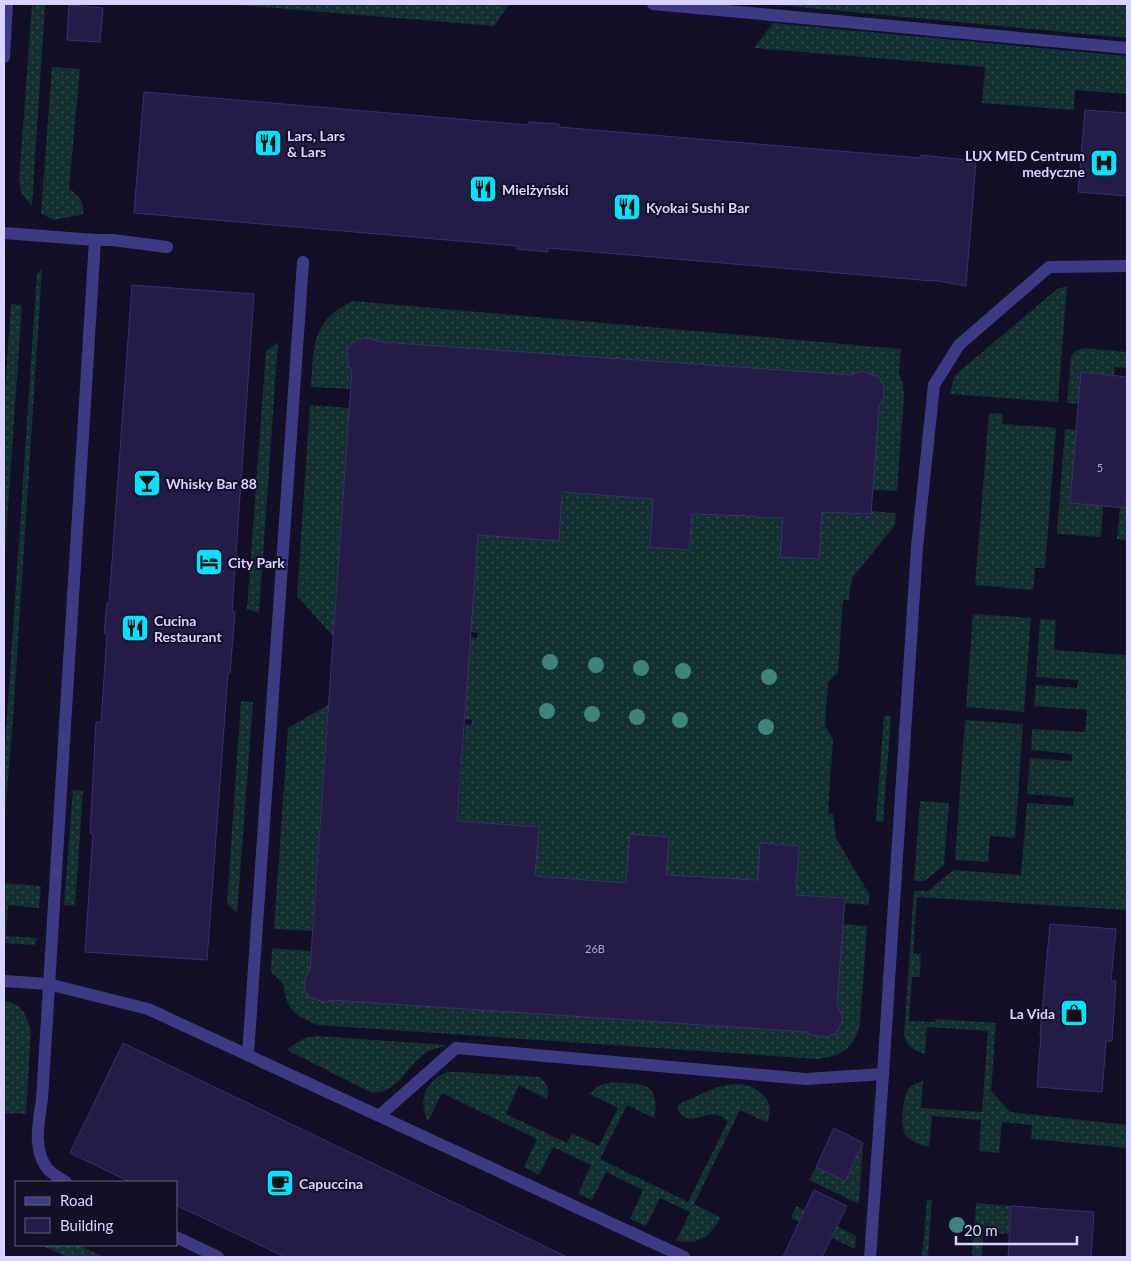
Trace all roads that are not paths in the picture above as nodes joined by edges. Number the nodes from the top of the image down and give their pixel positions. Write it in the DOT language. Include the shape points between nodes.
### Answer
graph roads {
  1 [pos="7,4"];
  2 [pos="653,4"];
  3 [pos="1127,48"];
  4 [pos="4,57"];
  5 [pos="4,233"];
  6 [pos="95,240"];
  7 [pos="167,246"];
  8 [pos="303,262"];
  9 [pos="1127,266"];
  10 [pos="4,981"];
  11 [pos="48,984"];
  12 [pos="248,1054"];
  13 [pos="883,1074"];
  14 [pos="380,1115"];
  15 [pos="64,1181"];
  16 [pos="178,1238"];
  17 [pos="218,1257"];
  18 [pos="684,1257"];
  19 [pos="870,1257"];
  1 -- 4 [label="street"];
  2 -- 3 [label="street"];
  5 -- 6 [label="street"];
  6 -- 7 [label="street"];
  6 -- 11 [label="street"];
  8 -- 12 [label="street"];
  9 -- 13 [label="street" via="1049,267 959,344 934,384 917,547"];
  10 -- 11 [label="street"];
  11 -- 12 [label="street" via="148,1009"];
  11 -- 15 [label="street" via="37,1137 47,1170"];
  12 -- 14 [label="street"];
  13 -- 14 [label="street" via="806,1079 456,1048"];
  13 -- 19 [label="street"];
  14 -- 18 [label="street"];
  16 -- 17 [label="street"];
}
